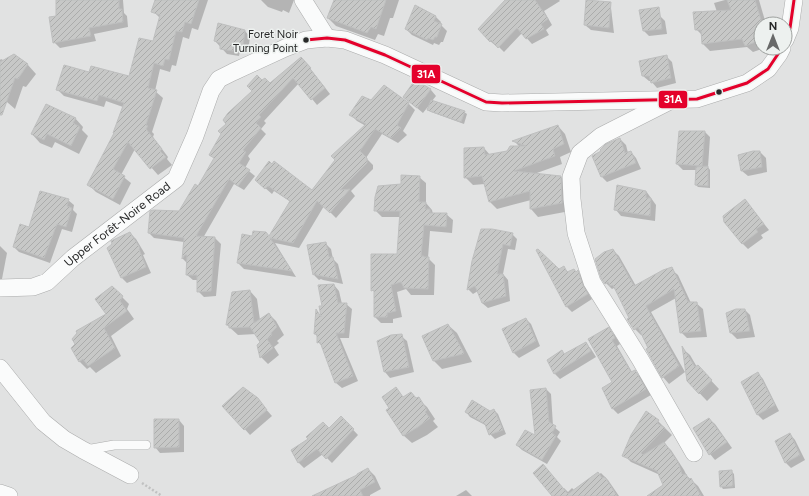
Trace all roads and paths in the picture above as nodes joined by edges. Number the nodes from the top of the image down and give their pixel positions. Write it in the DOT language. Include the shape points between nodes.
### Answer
graph roads {
  1 [pos="303,0"];
  2 [pos="794,0"];
  3 [pos="792,16"];
  4 [pos="327,38"];
  5 [pos="778,56"];
  6 [pos="674,100"];
  7 [pos="0,288"];
  8 [pos="0,368"];
  9 [pos="146,445"];
  10 [pos="83,450"];
  11 [pos="694,453"];
  12 [pos="130,475"];
  13 [pos="0,493"];
  14 [pos="9,496"];
  15 [pos="162,496"];
  1 -- 4 [label="street"];
  2 -- 3 [label="street"];
  4 -- 6 [label="street, Upper Forêt-Noire Road" via="345,40 385,55 486,102"];
  4 -- 7 [label="street, Upper Forêt-Noire Road" via="306,40 219,79 211,91 176,179 73,258 47,282 33,287"];
  5 -- 6 [label="street, Upper Forêt-Noire Road" via="768,69 747,83 697,99"];
  6 -- 11 [label="street" via="601,136 580,153 571,177 572,199 576,233 592,282"];
  8 -- 10 [label="street" via="44,422 64,439"];
  9 -- 10 [label="lane" via="114,445"];
  10 -- 12 [label="street"];
  12 -- 15 [label="path"];
  13 -- 14 [label="street"];
}
